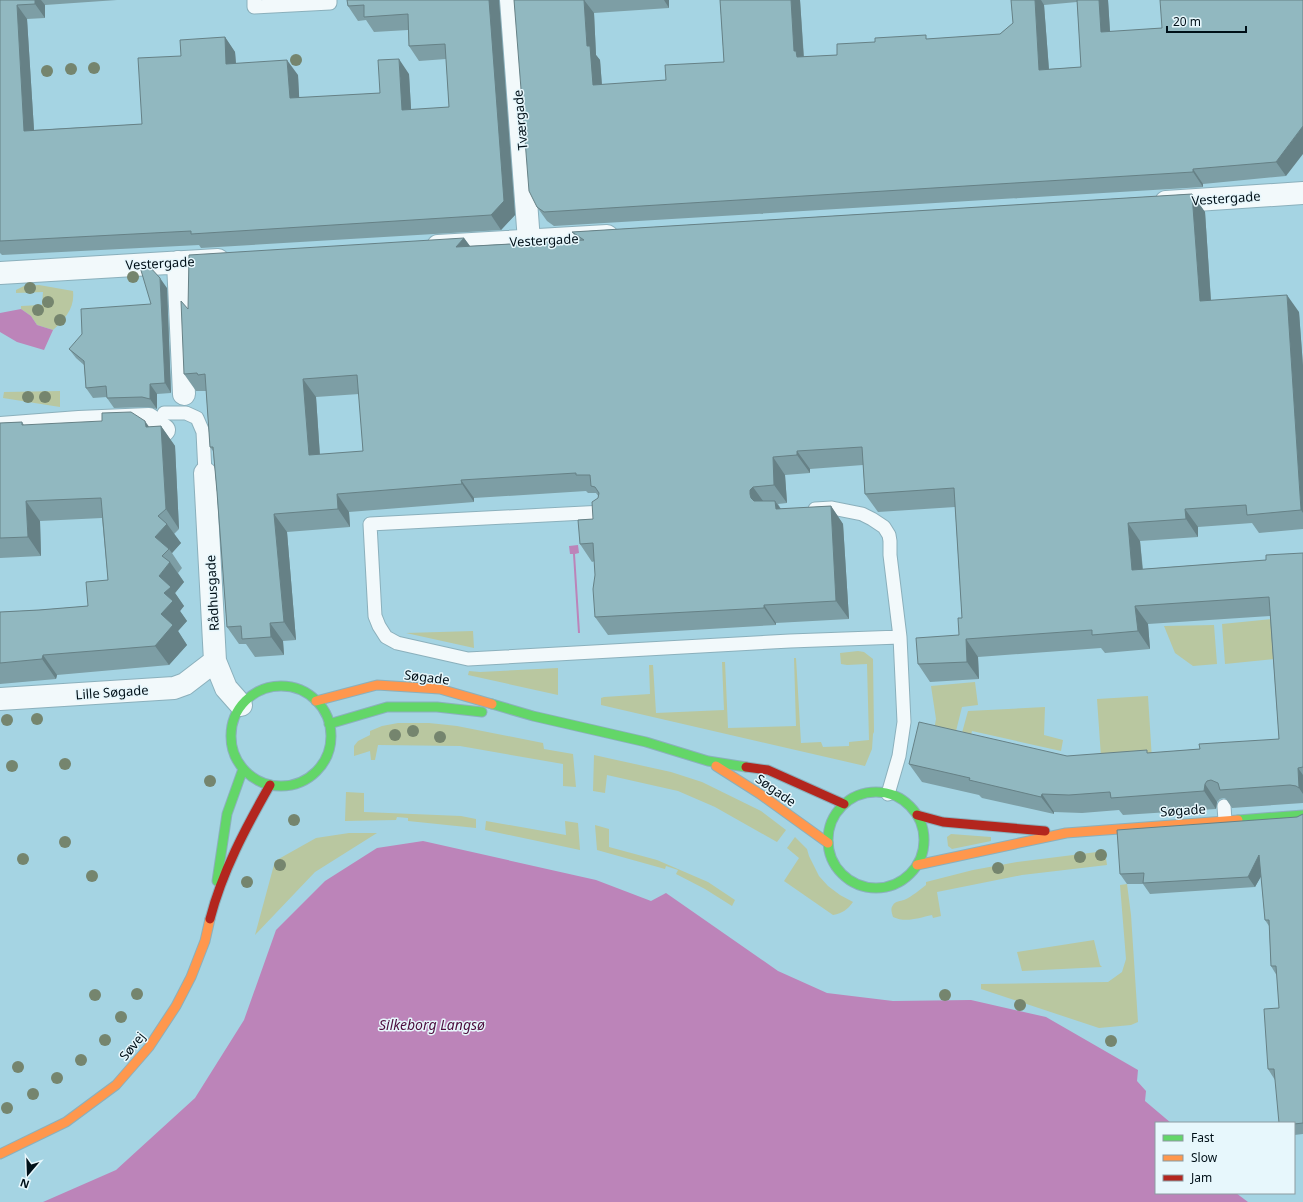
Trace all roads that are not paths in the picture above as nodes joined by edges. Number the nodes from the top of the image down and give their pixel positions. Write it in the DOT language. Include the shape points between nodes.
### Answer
graph roads {
  1 [pos="254,0"];
  2 [pos="330,0"];
  3 [pos="510,0"];
  4 [pos="1303,193"];
  5 [pos="1148,203"];
  6 [pos="630,234"];
  7 [pos="529,241"];
  8 [pos="419,248"];
  9 [pos="237,259"];
  10 [pos="178,262"];
  11 [pos="0,273"];
  12 [pos="184,394"];
  13 [pos="164,421"];
  14 [pos="0,428"];
  15 [pos="206,473"];
  16 [pos="801,510"];
  17 [pos="604,512"];
  18 [pos="900,637"];
  19 [pos="215,661"];
  20 [pos="0,699"];
  21 [pos="316,701"];
  22 [pos="241,705"];
  23 [pos="533,716"];
  24 [pos="329,724"];
  25 [pos="708,761"];
  26 [pos="243,769"];
  27 [pos="270,785"];
  28 [pos="888,794"];
  29 [pos="844,804"];
  30 [pos="1224,806"];
  31 [pos="917,815"];
  32 [pos="1303,815"];
  33 [pos="1225,821"];
  34 [pos="1066,833"];
  35 [pos="828,843"];
  36 [pos="917,865"];
  37 [pos="216,897"];
  38 [pos="0,1154"];
  1 -- 2 [label="lane" via="254,7"];
  3 -- 7 [label="street, Tværgade"];
  4 -- 5 [label="street, Vestergade"];
  6 -- 7 [label="street, Vestergade"];
  7 -- 8 [label="street, Vestergade"];
  9 -- 10 [label="street, Vestergade"];
  10 -- 11 [label="street, Vestergade"];
  10 -- 12 [label="street"];
  13 -- 14 [label="street" via="149,419"];
  13 -- 15 [label="lane" via="186,414 197,418 203,432"];
  15 -- 19 [label="street, Rådhusgade"];
  16 -- 18 [label="lane" via="832,508 856,512 868,516 884,527 889,535"];
  17 -- 18 [label="lane" via="370,524 374,610 379,626 386,637 397,643 468,659"];
  18 -- 28 [label="lane" via="904,722 899,756"];
  19 -- 20 [label="street, Lille Søgade" via="185,684 174,688"];
  19 -- 22 [label="street, Rådhusgade" via="226,688"];
  21 -- 22 [label="street" via="305,692 292,687 278,686 258,692"];
  21 -- 23 [label="street, Søgade" via="377,685 440,689"];
  21 -- 24 [label="street" via="324,711"];
  22 -- 26 [label="street" via="233,720 231,739 233,750"];
  23 -- 24 [label="street, Søgade" via="437,708 387,707"];
  23 -- 25 [label="street, Søgade" via="646,742"];
  24 -- 27 [label="street" via="331,734 328,755 314,775 296,784"];
  25 -- 29 [label="street, Søgade" via="768,770"];
  25 -- 35 [label="street, Søgade" via="760,794"];
  26 -- 27 [label="street" via="260,782"];
  26 -- 37 [label="street, Søvej" via="227,814"];
  27 -- 37 [label="street, Søvej" via="248,825"];
  28 -- 29 [label="street" via="863,794"];
  28 -- 31 [label="street" via="904,802"];
  29 -- 35 [label="street" via="832,822"];
  30 -- 33 [label="lane"];
  31 -- 34 [label="street, Søgade" via="943,822"];
  31 -- 36 [label="street" via="924,840"];
  32 -- 33 [label="street, Søgade"];
  33 -- 34 [label="street, Søgade"];
  34 -- 36 [label="street, Søgade"];
  35 -- 36 [label="street" via="832,858 840,871 851,881 866,887 881,888 895,884 908,876"];
  37 -- 38 [label="street, Søvej" via="205,941 191,977 176,1006 149,1047 116,1085 66,1122"];
}
